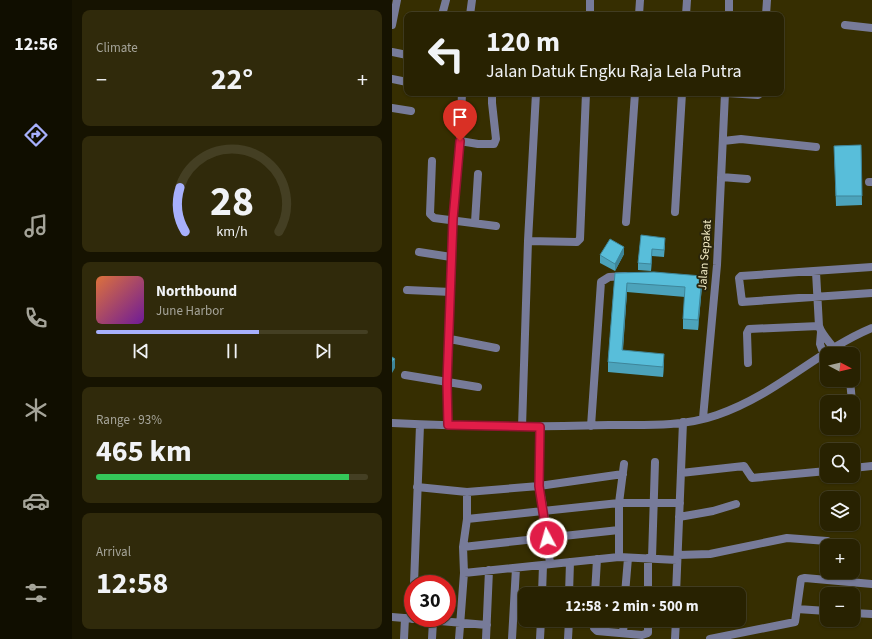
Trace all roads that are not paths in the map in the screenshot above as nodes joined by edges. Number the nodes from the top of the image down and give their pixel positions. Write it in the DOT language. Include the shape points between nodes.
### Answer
graph roads {
  1 [pos="397,0"];
  2 [pos="446,0"];
  3 [pos="472,0"];
  4 [pos="590,0"];
  5 [pos="640,0"];
  6 [pos="687,0"];
  7 [pos="729,0"];
  8 [pos="767,0"];
  9 [pos="394,10"];
  10 [pos="443,12"];
  11 [pos="470,12"];
  12 [pos="590,12"];
  13 [pos="639,12"];
  14 [pos="686,12"];
  15 [pos="728,12"];
  16 [pos="766,12"];
  17 [pos="392,25"];
  18 [pos="845,25"];
  19 [pos="872,28"];
  20 [pos="392,52"];
  21 [pos="404,54"];
  22 [pos="392,79"];
  23 [pos="404,81"];
  24 [pos="462,96"];
  25 [pos="492,96"];
  26 [pos="536,96"];
  27 [pos="586,96"];
  28 [pos="635,96"];
  29 [pos="682,96"];
  30 [pos="726,96"];
  31 [pos="392,108"];
  32 [pos="411,111"];
  33 [pos="460,141"];
  34 [pos="723,141"];
  35 [pos="816,147"];
  36 [pos="432,161"];
  37 [pos="478,174"];
  38 [pos="721,177"];
  39 [pos="747,179"];
  40 [pos="675,212"];
  41 [pos="453,219"];
  42 [pos="475,222"];
  43 [pos="626,222"];
  44 [pos="496,226"];
  45 [pos="528,241"];
  46 [pos="419,252"];
  47 [pos="451,257"];
  48 [pos="872,267"];
  49 [pos="816,272"];
  50 [pos="630,276"];
  51 [pos="407,290"];
  52 [pos="452,292"];
  53 [pos="872,293"];
  54 [pos="817,296"];
  55 [pos="872,328"];
  56 [pos="820,329"];
  57 [pos="450,339"];
  58 [pos="821,347"];
  59 [pos="833,347"];
  60 [pos="840,347"];
  61 [pos="496,348"];
  62 [pos="820,358"];
  63 [pos="748,363"];
  64 [pos="405,375"];
  65 [pos="447,383"];
  66 [pos="478,387"];
  67 [pos="704,418"];
  68 [pos="683,422"];
  69 [pos="392,423"];
  70 [pos="420,425"];
  71 [pos="448,425"];
  72 [pos="522,426"];
  73 [pos="591,426"];
  74 [pos="540,427"];
  75 [pos="655,462"];
  76 [pos="624,464"];
  77 [pos="872,466"];
  78 [pos="860,467"];
  79 [pos="820,471"];
  80 [pos="681,473"];
  81 [pos="623,474"];
  82 [pos="539,486"];
  83 [pos="418,488"];
  84 [pos="467,492"];
  85 [pos="619,503"];
  86 [pos="654,503"];
  87 [pos="680,503"];
  88 [pos="736,504"];
  89 [pos="544,511"];
  90 [pos="679,517"];
  91 [pos="467,519"];
  92 [pos="619,530"];
  93 [pos="547,538"];
  94 [pos="820,540"];
  95 [pos="463,547"];
  96 [pos="619,557"];
  97 [pos="678,557"];
  98 [pos="628,558"];
  99 [pos="650,558"];
  100 [pos="597,559"];
  101 [pos="570,562"];
  102 [pos="546,565"];
  103 [pos="516,568"];
  104 [pos="489,570"];
  105 [pos="464,573"];
  106 [pos="414,575"];
  107 [pos="872,584"];
  108 [pos="543,587"];
  109 [pos="569,587"];
  110 [pos="595,587"];
  111 [pos="626,587"];
  112 [pos="648,587"];
  113 [pos="676,587"];
  114 [pos="797,608"];
  115 [pos="820,610"];
  116 [pos="860,613"];
  117 [pos="872,614"];
  118 [pos="392,617"];
  119 [pos="404,618"];
  120 [pos="456,623"];
  121 [pos="460,623"];
  122 [pos="487,624"];
  123 [pos="406,627"];
  124 [pos="432,627"];
  125 [pos="541,627"];
  126 [pos="569,627"];
  127 [pos="594,627"];
  128 [pos="623,627"];
  129 [pos="648,627"];
  130 [pos="676,627"];
  131 [pos="623,633"];
  132 [pos="404,639"];
  133 [pos="432,639"];
  134 [pos="459,639"];
  135 [pos="486,639"];
  136 [pos="512,639"];
  137 [pos="540,639"];
  138 [pos="568,639"];
  139 [pos="675,639"];
  140 [pos="710,639"];
  1 -- 9 [label="street"];
  2 -- 10 [label="street"];
  3 -- 11 [label="street"];
  4 -- 12 [label="street"];
  5 -- 13 [label="street"];
  6 -- 14 [label="street"];
  7 -- 15 [label="street"];
  8 -- 16 [label="street"];
  9 -- 17 [label="street"];
  18 -- 19 [label="street"];
  20 -- 21 [label="street"];
  22 -- 23 [label="street"];
  24 -- 33 [label="street"];
  25 -- 33 [label="street" via="496,132 494,144"];
  26 -- 45 [label="street"];
  27 -- 45 [label="street" via="580,239 577,242"];
  28 -- 43 [label="street"];
  29 -- 40 [label="street"];
  30 -- 34 [label="street, Jalan Sepakat"];
  31 -- 32 [label="street"];
  33 -- 41 [label="street"];
  34 -- 35 [label="street" via="741,139"];
  34 -- 38 [label="street, Jalan Sepakat"];
  36 -- 41 [label="street" via="430,214 434,218"];
  37 -- 42 [label="street"];
  38 -- 39 [label="street"];
  38 -- 67 [label="street, Jalan Sepakat" via="717,265"];
  41 -- 42 [label="street"];
  41 -- 47 [label="street"];
  42 -- 44 [label="street"];
  45 -- 72 [label="street"];
  46 -- 47 [label="street"];
  47 -- 52 [label="street"];
  48 -- 49 [label="street"];
  49 -- 54 [label="street"];
  49 -- 54 [label="street" via="739,278 741,301"];
  50 -- 73 [label="street" via="609,277 601,282"];
  51 -- 52 [label="street"];
  52 -- 57 [label="street"];
  53 -- 54 [label="street"];
  54 -- 56 [label="street"];
  55 -- 60 [label="street" via="851,337"];
  56 -- 58 [label="street"];
  56 -- 59 [label="street"];
  56 -- 63 [label="street" via="749,329"];
  57 -- 61 [label="street"];
  57 -- 65 [label="street"];
  62 -- 67 [label="street" via="781,385 749,402"];
  64 -- 65 [label="street"];
  65 -- 66 [label="street"];
  65 -- 71 [label="street"];
  67 -- 68 [label="street"];
  68 -- 73 [label="street"];
  68 -- 80 [label="street"];
  69 -- 70 [label="street"];
  70 -- 71 [label="street"];
  70 -- 83 [label="street"];
  71 -- 72 [label="street"];
  72 -- 74 [label="street"];
  73 -- 74 [label="street"];
  74 -- 82 [label="street"];
  75 -- 86 [label="street"];
  76 -- 81 [label="street"];
  77 -- 78 [label="street"];
  79 -- 80 [label="street" via="752,478 744,466"];
  80 -- 87 [label="street"];
  81 -- 82 [label="street"];
  81 -- 85 [label="street"];
  82 -- 84 [label="street"];
  82 -- 89 [label="street"];
  83 -- 84 [label="street"];
  83 -- 106 [label="street"];
  84 -- 91 [label="street"];
  85 -- 86 [label="street"];
  85 -- 89 [label="street"];
  85 -- 92 [label="street"];
  86 -- 87 [label="street"];
  86 -- 99 [label="street"];
  87 -- 90 [label="street"];
  88 -- 90 [label="street"];
  89 -- 91 [label="street"];
  89 -- 93 [label="street"];
  90 -- 97 [label="street"];
  91 -- 95 [label="street"];
  92 -- 93 [label="street"];
  92 -- 96 [label="street"];
  93 -- 95 [label="street"];
  93 -- 102 [label="street"];
  94 -- 97 [label="street" via="787,538 710,554"];
  95 -- 105 [label="street"];
  96 -- 98 [label="street"];
  96 -- 100 [label="street"];
  97 -- 99 [label="street"];
  97 -- 113 [label="street"];
  98 -- 99 [label="street"];
  98 -- 111 [label="street"];
  99 -- 112 [label="street"];
  100 -- 101 [label="street"];
  100 -- 110 [label="street"];
  101 -- 102 [label="street"];
  101 -- 109 [label="street"];
  102 -- 103 [label="street"];
  102 -- 108 [label="street"];
  103 -- 104 [label="street"];
  103 -- 136 [label="street"];
  104 -- 105 [label="street"];
  104 -- 122 [label="street"];
  105 -- 121 [label="street"];
  107 -- 114 [label="street" via="801,579"];
  114 -- 115 [label="street"];
  114 -- 140 [label="street" via="795,622"];
  116 -- 117 [label="street"];
  118 -- 119 [label="street"];
  120 -- 121 [label="street"];
  121 -- 122 [label="street"];
  121 -- 134 [label="street"];
  122 -- 135 [label="street"];
  123 -- 132 [label="street"];
  124 -- 133 [label="street"];
  125 -- 137 [label="street"];
  126 -- 138 [label="street"];
  127 -- 131 [label="street" via="597,631"];
  128 -- 131 [label="street"];
  129 -- 131 [label="street" via="646,634"];
  130 -- 139 [label="street"];
}
